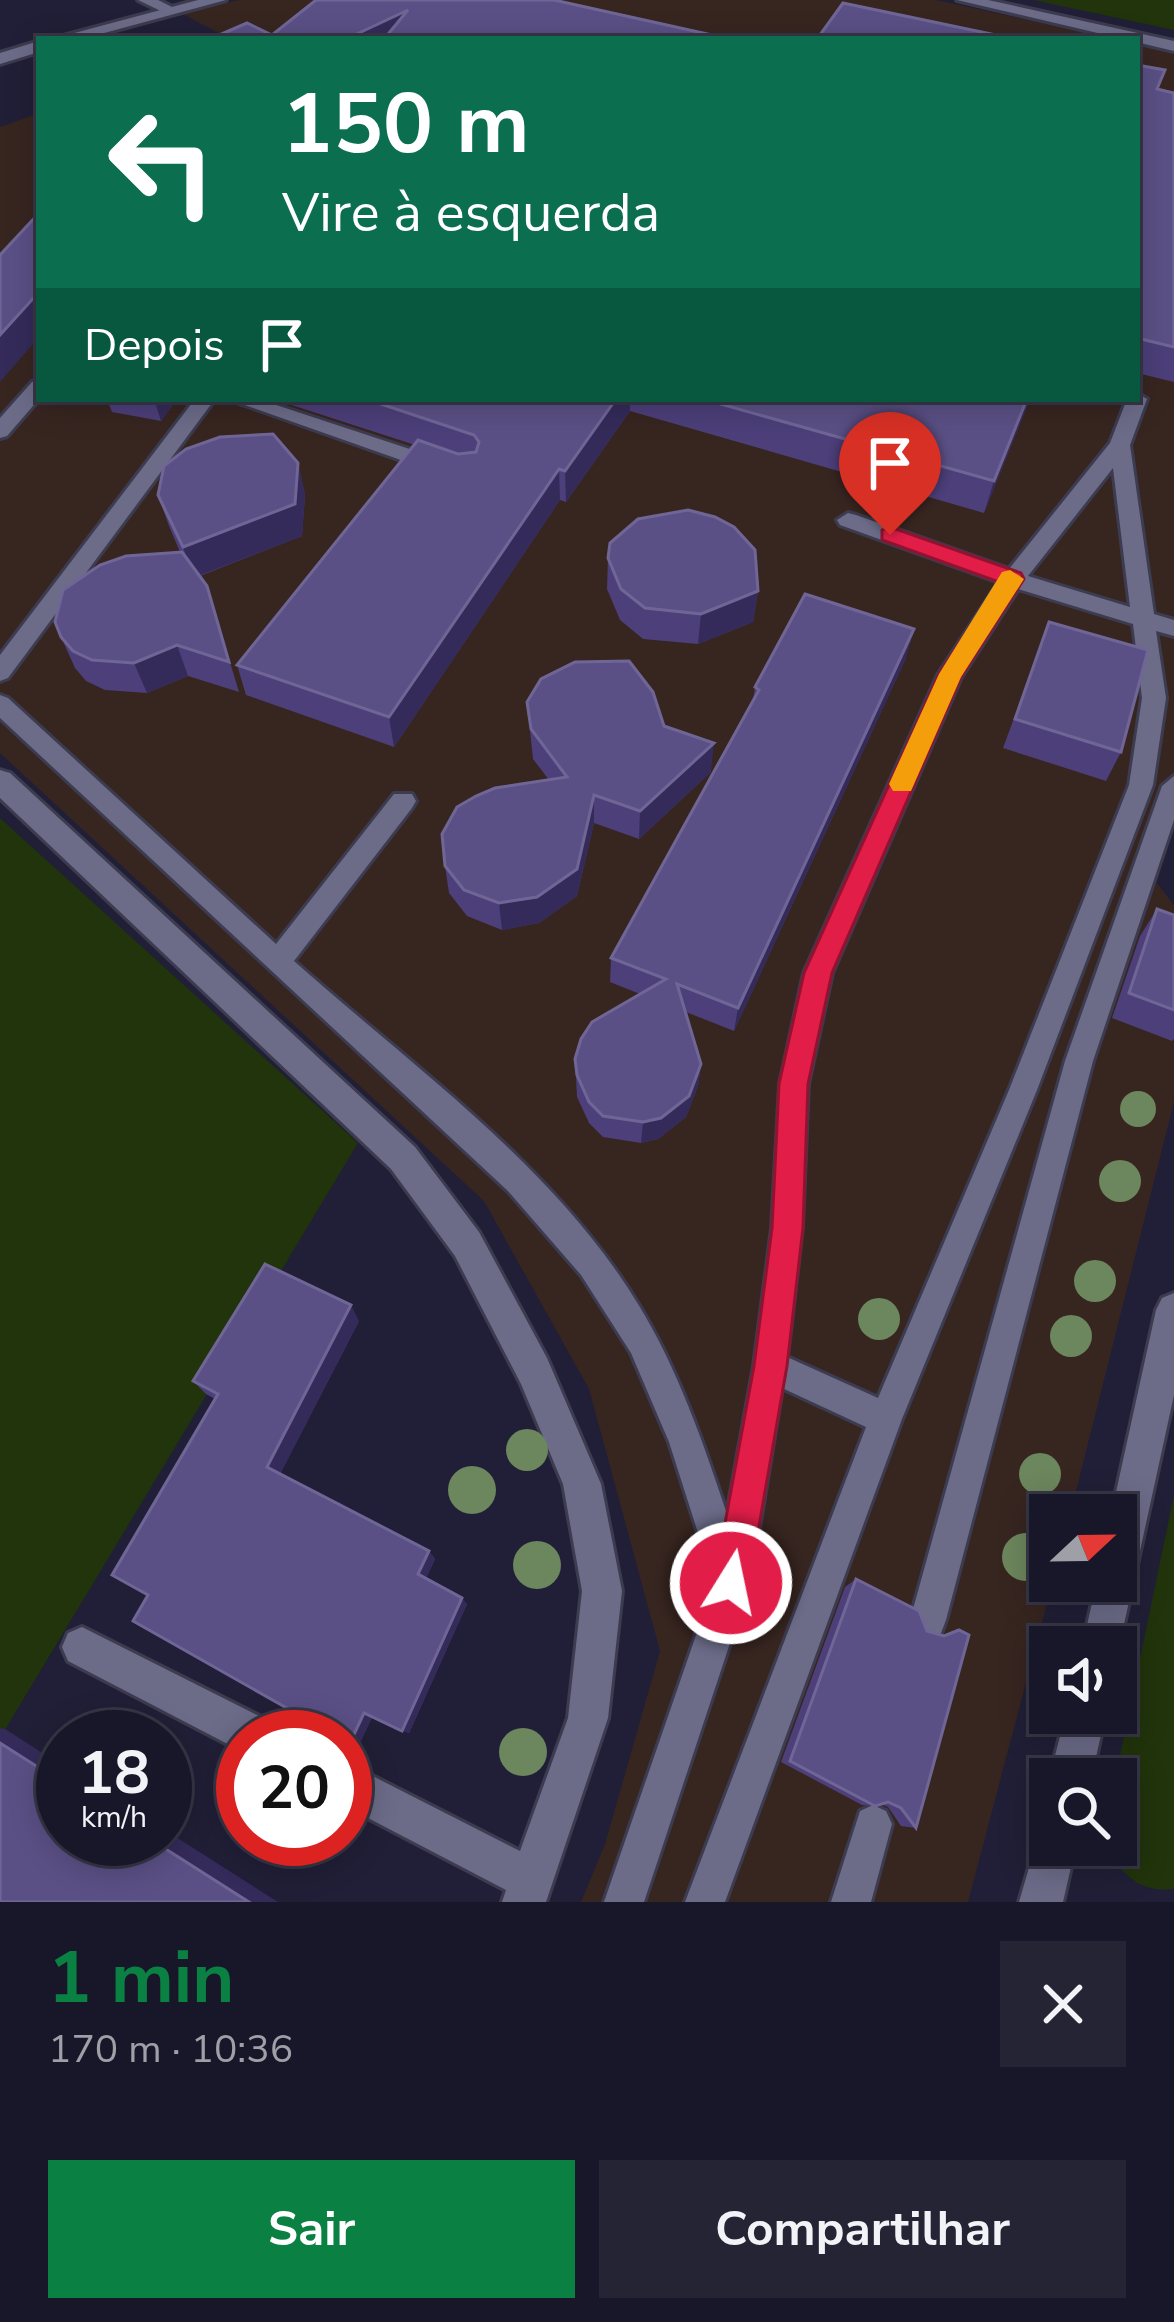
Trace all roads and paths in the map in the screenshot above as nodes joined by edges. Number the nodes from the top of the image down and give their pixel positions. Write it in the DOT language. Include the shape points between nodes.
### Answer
graph roads {
  1 [pos="150,0"];
  2 [pos="218,0"];
  3 [pos="964,0"];
  4 [pos="172,11"];
  5 [pos="73,36"];
  6 [pos="1128,36"];
  7 [pos="1140,39"];
  8 [pos="1174,46"];
  9 [pos="36,47"];
  10 [pos="0,59"];
  11 [pos="1145,378"];
  12 [pos="36,389"];
  13 [pos="1140,391"];
  14 [pos="203,402"];
  15 [pos="247,402"];
  16 [pos="1136,402"];
  17 [pos="0,431"];
  18 [pos="1120,445"];
  19 [pos="468,476"];
  20 [pos="848,520"];
  21 [pos="1013,579"];
  22 [pos="1160,625"];
  23 [pos="0,671"];
  24 [pos="0,704"];
  25 [pos="0,781"];
  26 [pos="1174,786"];
  27 [pos="404,801"];
  28 [pos="1104,927"];
  29 [pos="278,962"];
  30 [pos="1174,1310"];
  31 [pos="770,1366"];
  32 [pos="886,1419"];
  33 [pos="731,1583"];
  34 [pos="928,1620"];
  35 [pos="1106,1626"];
  36 [pos="82,1647"];
  37 [pos="216,1716"];
  38 [pos="372,1799"];
  39 [pos="873,1823"];
  40 [pos="1050,1866"];
  41 [pos="527,1891"];
  42 [pos="624,1902"];
  43 [pos="706,1902"];
  44 [pos="850,1902"];
  45 [pos="1041,1902"];
  1 -- 4 [label="lane"];
  2 -- 4 [label="street"];
  3 -- 6 [label="street"];
  4 -- 5 [label="street"];
  7 -- 8 [label="street"];
  9 -- 10 [label="street"];
  11 -- 13 [label="lane"];
  12 -- 17 [label="lane"];
  14 -- 23 [label="lane"];
  15 -- 19 [label="lane"];
  16 -- 18 [label="lane"];
  18 -- 21 [label="lane"];
  18 -- 22 [label="lane"];
  20 -- 21 [label="lane"];
  21 -- 22 [label="lane"];
  21 -- 31 [label="lane" via="950,674 818,973 794,1084"];
  22 -- 28 [label="lane" via="1142,785"];
  24 -- 29 [label="lane"];
  25 -- 41 [label="street" via="403,1158 466,1244 533,1372 582,1484 602,1591 588,1718"];
  26 -- 28 [label="lane"];
  27 -- 29 [label="lane"];
  28 -- 32 [label="lane"];
  28 -- 34 [label="lane" via="1079,1061"];
  29 -- 33 [label="lane" via="495,1155 580,1246 626,1313 676,1411"];
  30 -- 35 [label="street"];
  31 -- 32 [label="lane"];
  31 -- 33 [label="lane"];
  32 -- 43 [label="lane"];
  33 -- 42 [label="lane"];
  36 -- 37 [label="street"];
  38 -- 41 [label="street"];
  39 -- 44 [label="lane"];
  40 -- 45 [label="street"];
}
